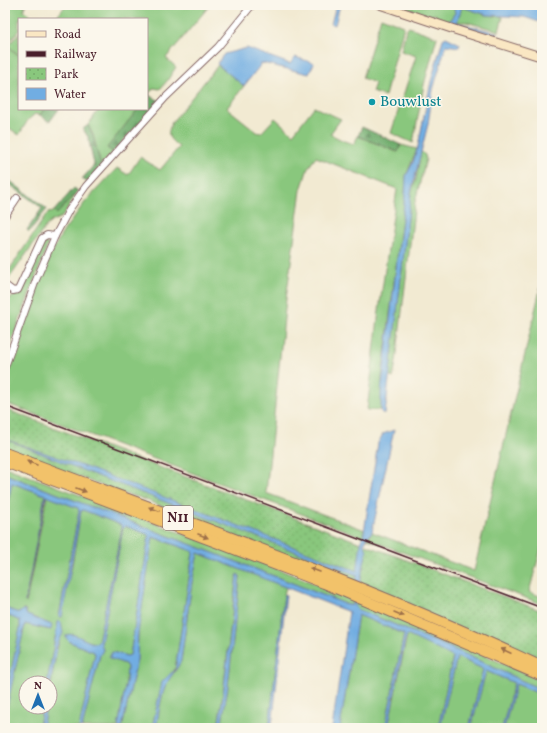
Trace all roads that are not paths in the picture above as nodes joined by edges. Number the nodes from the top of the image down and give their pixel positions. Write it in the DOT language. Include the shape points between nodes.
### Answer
graph roads {
  1 [pos="252,5"];
  2 [pos="381,5"];
  3 [pos="542,57"];
  4 [pos="17,198"];
  5 [pos="5,216"];
  6 [pos="55,236"];
  7 [pos="5,286"];
  8 [pos="5,367"];
  9 [pos="5,453"];
  10 [pos="5,462"];
  11 [pos="350,589"];
  12 [pos="363,594"];
  13 [pos="542,667"];
  14 [pos="542,676"];
  1 -- 6 [label="street" via="218,47 173,89 86,186"];
  2 -- 3 [label="main road"];
  4 -- 5 [label="street"];
  6 -- 7 [label="street" via="47,235 42,238 18,290 13,291"];
  6 -- 8 [label="street" via="36,280"];
  11 -- 9 [label="highway, N11, one-way"];
  10 -- 11 [label="highway, N11, one-way"];
  11 -- 12 [label="highway, N11"];
  13 -- 12 [label="highway, N11, one-way" via="436,620"];
  12 -- 14 [label="highway, N11, one-way"];
}
